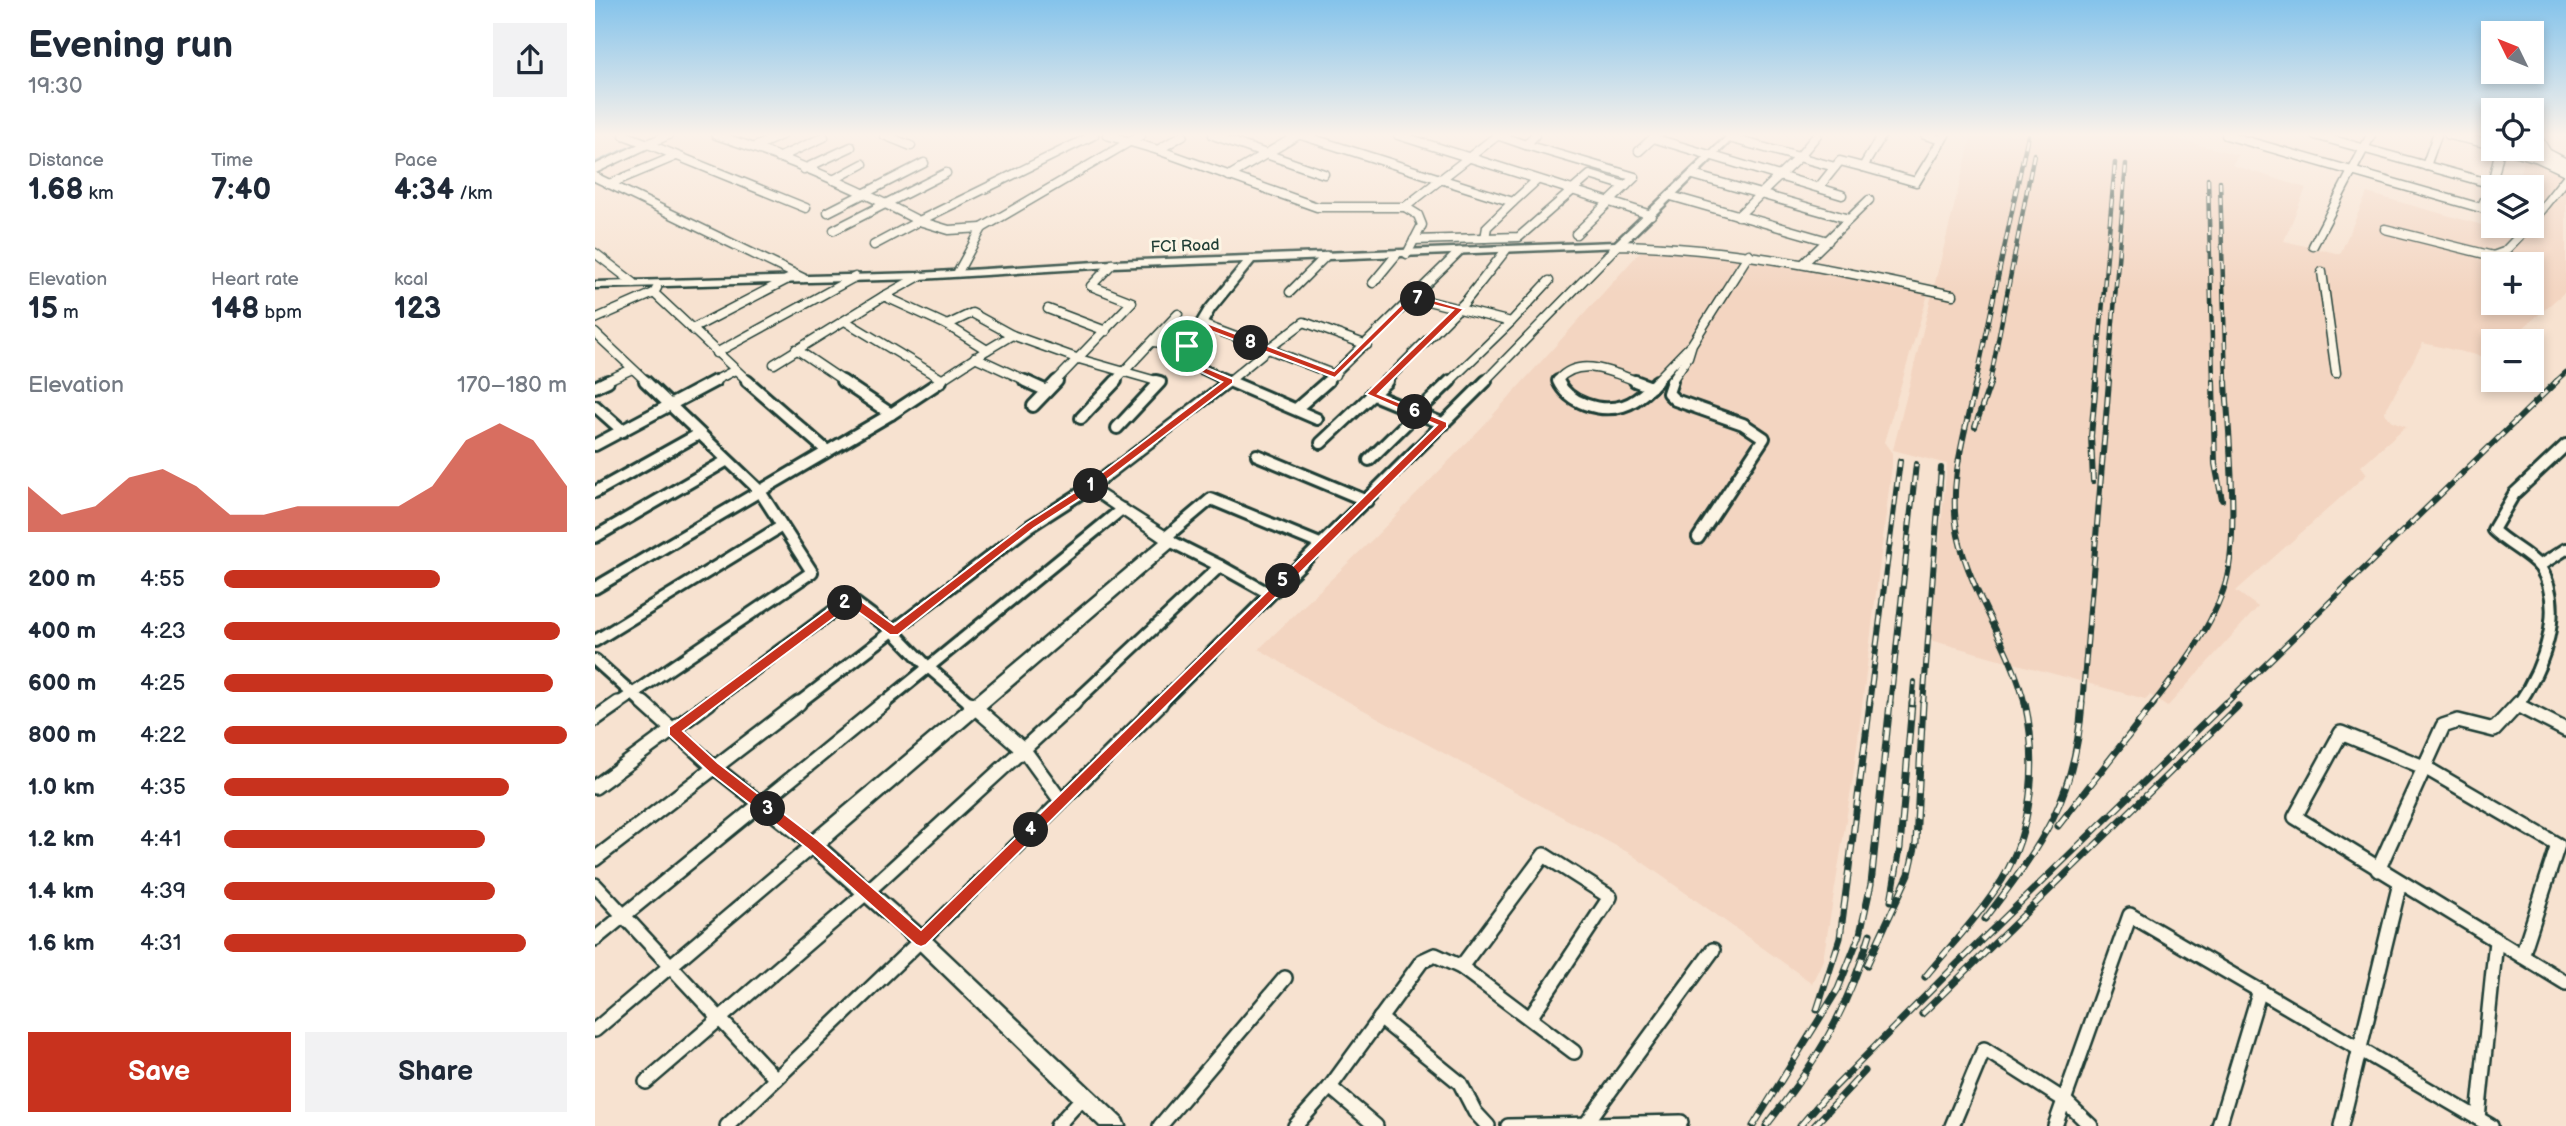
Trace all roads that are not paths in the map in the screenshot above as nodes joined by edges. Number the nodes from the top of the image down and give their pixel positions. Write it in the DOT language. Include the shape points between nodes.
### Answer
graph roads {
  1 [pos="616,188"];
  2 [pos="755,188"];
  3 [pos="852,188"];
  4 [pos="877,188"];
  5 [pos="920,188"];
  6 [pos="987,188"];
  7 [pos="1051,188"];
  8 [pos="1261,188"];
  9 [pos="1432,188"];
  10 [pos="1467,188"];
  11 [pos="1529,188"];
  12 [pos="1562,188"];
  13 [pos="1577,188"];
  14 [pos="1624,188"];
  15 [pos="1680,188"];
  16 [pos="1737,188"];
  17 [pos="1766,188"];
  18 [pos="1821,188"];
  19 [pos="2342,188"];
  20 [pos="2407,188"];
  21 [pos="2558,188"];
  22 [pos="1573,191"];
  23 [pos="866,193"];
  24 [pos="1759,194"];
  25 [pos="1842,195"];
  26 [pos="1671,196"];
  27 [pos="1869,200"];
  28 [pos="1513,202"];
  29 [pos="1608,202"];
  30 [pos="888,205"];
  31 [pos="2544,206"];
  32 [pos="1405,207"];
  33 [pos="806,208"];
  34 [pos="2481,208"];
  35 [pos="828,212"];
  36 [pos="1651,215"];
  37 [pos="1738,216"];
  38 [pos="1849,219"];
  39 [pos="919,221"];
  40 [pos="982,228"];
  41 [pos="2385,229"];
  42 [pos="834,230"];
  43 [pos="1576,234"];
  44 [pos="1485,237"];
  45 [pos="1519,237"];
  46 [pos="2517,238"];
  47 [pos="1414,240"];
  48 [pos="1828,241"];
  49 [pos="874,245"];
  50 [pos="1618,245"];
  51 [pos="2313,246"];
  52 [pos="1520,249"];
  53 [pos="1506,250"];
  54 [pos="1459,252"];
  55 [pos="595,253"];
  56 [pos="1402,254"];
  57 [pos="1749,254"];
  58 [pos="1326,256"];
  59 [pos="1251,259"];
  60 [pos="1112,264"];
  61 [pos="1803,264"];
  62 [pos="958,272"];
  63 [pos="2322,272"];
  64 [pos="920,276"];
  65 [pos="855,277"];
  66 [pos="790,278"];
  67 [pos="803,278"];
  68 [pos="1549,281"];
  69 [pos="661,282"];
  70 [pos="634,283"];
  71 [pos="1373,283"];
  72 [pos="595,285"];
  73 [pos="1290,292"];
  74 [pos="654,293"];
  75 [pos="1953,295"];
  76 [pos="884,296"];
  77 [pos="1412,297"];
  78 [pos="1048,309"];
  79 [pos="1459,309"];
  80 [pos="1178,314"];
  81 [pos="595,319"];
  82 [pos="845,321"];
  83 [pos="1511,321"];
  84 [pos="1201,324"];
  85 [pos="947,325"];
  86 [pos="692,329"];
  87 [pos="1105,331"];
  88 [pos="595,333"];
  89 [pos="1012,335"];
  90 [pos="1153,342"];
  91 [pos="607,344"];
  92 [pos="1692,344"];
  93 [pos="1367,345"];
  94 [pos="1187,346"];
  95 [pos="796,349"];
  96 [pos="1268,349"];
  97 [pos="595,350"];
  98 [pos="987,350"];
  99 [pos="716,353"];
  100 [pos="975,358"];
  101 [pos="1080,359"];
  102 [pos="774,363"];
  103 [pos="632,369"];
  104 [pos="735,370"];
  105 [pos="1126,371"];
  106 [pos="2336,373"];
  107 [pos="1335,375"];
  108 [pos="943,380"];
  109 [pos="1229,381"];
  110 [pos="595,387"];
  111 [pos="1651,387"];
  112 [pos="1047,391"];
  113 [pos="1371,394"];
  114 [pos="669,405"];
  115 [pos="595,406"];
  116 [pos="1033,406"];
  117 [pos="1296,409"];
  118 [pos="1417,413"];
  119 [pos="891,414"];
  120 [pos="1081,418"];
  121 [pos="1317,419"];
  122 [pos="1444,424"];
  123 [pos="1117,428"];
  124 [pos="623,431"];
  125 [pos="699,435"];
  126 [pos="1321,443"];
  127 [pos="2566,445"];
  128 [pos="595,446"];
  129 [pos="826,450"];
  130 [pos="1257,455"];
  131 [pos="1369,460"];
  132 [pos="726,461"];
  133 [pos="1089,488"];
  134 [pos="759,490"];
  135 [pos="595,492"];
  136 [pos="1367,501"];
  137 [pos="1122,509"];
  138 [pos="782,526"];
  139 [pos="595,537"];
  140 [pos="1698,538"];
  141 [pos="1168,539"];
  142 [pos="1320,544"];
  143 [pos="2566,549"];
  144 [pos="1220,566"];
  145 [pos="2539,566"];
  146 [pos="595,588"];
  147 [pos="1270,594"];
  148 [pos="894,632"];
  149 [pos="595,642"];
  150 [pos="595,660"];
  151 [pos="928,667"];
  152 [pos="631,693"];
  153 [pos="2519,706"];
  154 [pos="973,708"];
  155 [pos="595,719"];
  156 [pos="2566,730"];
  157 [pos="673,731"];
  158 [pos="1024,750"];
  159 [pos="714,767"];
  160 [pos="2426,768"];
  161 [pos="595,787"];
  162 [pos="1061,801"];
  163 [pos="760,804"];
  164 [pos="813,845"];
  165 [pos="595,859"];
  166 [pos="2378,870"];
  167 [pos="2400,883"];
  168 [pos="595,885"];
  169 [pos="867,892"];
  170 [pos="623,916"];
  171 [pos="595,939"];
  172 [pos="921,940"];
  173 [pos="2497,941"];
  174 [pos="1713,950"];
  175 [pos="2522,957"];
  176 [pos="670,966"];
  177 [pos="1461,967"];
  178 [pos="1285,978"];
  179 [pos="2566,983"];
  180 [pos="2260,990"];
  181 [pos="720,1017"];
  182 [pos="1380,1017"];
  183 [pos="1530,1018"];
  184 [pos="595,1030"];
  185 [pos="2358,1049"];
  186 [pos="1574,1052"];
  187 [pos="776,1079"];
  188 [pos="646,1082"];
  189 [pos="1330,1087"];
  190 [pos="1084,1096"];
  191 [pos="2064,1100"];
  192 [pos="2473,1119"];
  193 [pos="1681,1122"];
  194 [pos="1586,1124"];
  195 [pos="727,1126"];
  196 [pos="1057,1126"];
  197 [pos="1115,1126"];
  198 [pos="1160,1126"];
  199 [pos="1295,1126"];
  200 [pos="1376,1126"];
  201 [pos="1488,1126"];
  202 [pos="1508,1126"];
  203 [pos="1952,1126"];
  204 [pos="2055,1126"];
  205 [pos="2091,1126"];
  206 [pos="2219,1126"];
  207 [pos="2341,1126"];
  208 [pos="2491,1126"];
  1 -- 67 [label="street"];
  2 -- 33 [label="street"];
  3 -- 23 [label="street"];
  4 -- 23 [label="street"];
  5 -- 30 [label="street"];
  6 -- 39 [label="street"];
  7 -- 40 [label="street"];
  8 -- 32 [label="street" via="1317,208"];
  9 -- 32 [label="street"];
  10 -- 28 [label="street"];
  11 -- 28 [label="street"];
  12 -- 22 [label="street"];
  13 -- 22 [label="street"];
  14 -- 29 [label="street"];
  15 -- 26 [label="street"];
  16 -- 24 [label="street"];
  17 -- 24 [label="street"];
  18 -- 25 [label="street"];
  19 -- 51 [label="street"];
  20 -- 34 [label="street"];
  21 -- 31 [label="street"];
  22 -- 29 [label="street"];
  22 -- 45 [label="street"];
  23 -- 30 [label="street"];
  23 -- 35 [label="street"];
  24 -- 37 [label="street"];
  24 -- 38 [label="street"];
  26 -- 36 [label="street"];
  26 -- 37 [label="street"];
  27 -- 38 [label="street"];
  28 -- 44 [label="street" via="1487,227"];
  29 -- 36 [label="street"];
  29 -- 43 [label="street"];
  30 -- 39 [label="street"];
  30 -- 42 [label="street"];
  32 -- 47 [label="street" via="1418,215 1422,225"];
  36 -- 50 [label="street"];
  37 -- 48 [label="street"];
  38 -- 48 [label="street"];
  39 -- 40 [label="street" via="949,230"];
  39 -- 49 [label="street"];
  40 -- 62 [label="street"];
  41 -- 46 [label="street" via="2493,256"];
  44 -- 45 [label="street"];
  44 -- 47 [label="street"];
  45 -- 52 [label="street"];
  47 -- 56 [label="street"];
  48 -- 61 [label="street"];
  50 -- 52 [label="street, FCI Road"];
  50 -- 57 [label="street" via="1669,244"];
  50 -- 122 [label="street"];
  52 -- 53 [label="street, FCI Road"];
  53 -- 54 [label="street, FCI Road"];
  53 -- 79 [label="street"];
  54 -- 56 [label="street, FCI Road"];
  54 -- 77 [label="street"];
  55 -- 70 [label="street"];
  56 -- 58 [label="street, FCI Road"];
  56 -- 71 [label="street"];
  57 -- 61 [label="street"];
  57 -- 92 [label="street"];
  58 -- 59 [label="street, FCI Road"];
  58 -- 73 [label="street"];
  59 -- 60 [label="street, FCI Road"];
  59 -- 84 [label="street"];
  60 -- 62 [label="street, FCI Road"];
  60 -- 87 [label="street" via="1091,286 1132,302"];
  61 -- 75 [label="street"];
  62 -- 64 [label="street, FCI Road"];
  63 -- 106 [label="street"];
  64 -- 65 [label="street, FCI Road"];
  64 -- 76 [label="street"];
  65 -- 67 [label="street, FCI Road"];
  65 -- 99 [label="street"];
  66 -- 67 [label="street, FCI Road"];
  66 -- 69 [label="street, FCI Road"];
  66 -- 86 [label="street"];
  68 -- 83 [label="street"];
  69 -- 70 [label="street, FCI Road"];
  69 -- 74 [label="street"];
  70 -- 72 [label="street, FCI Road"];
  74 -- 81 [label="street"];
  74 -- 86 [label="street"];
  76 -- 82 [label="street"];
  76 -- 85 [label="street"];
  77 -- 79 [label="street"];
  77 -- 93 [label="street"];
  78 -- 87 [label="street"];
  79 -- 83 [label="street"];
  79 -- 113 [label="street"];
  80 -- 90 [label="street"];
  82 -- 95 [label="street"];
  82 -- 108 [label="street"];
  83 -- 118 [label="street"];
  84 -- 94 [label="street"];
  84 -- 96 [label="street"];
  85 -- 89 [label="street" via="972,313"];
  85 -- 98 [label="street"];
  86 -- 99 [label="street"];
  87 -- 101 [label="street"];
  88 -- 91 [label="street"];
  89 -- 98 [label="street"];
  89 -- 101 [label="street"];
  90 -- 94 [label="street"];
  90 -- 105 [label="street"];
  91 -- 97 [label="street"];
  91 -- 103 [label="street"];
  92 -- 111 [label="street"];
  92 -- 140 [label="street" via="1691,353 1669,385 1671,398 1737,422 1764,438"];
  93 -- 96 [label="street" via="1304,322"];
  93 -- 107 [label="street"];
  94 -- 109 [label="street" via="1180,360"];
  95 -- 102 [label="street"];
  95 -- 119 [label="street"];
  96 -- 107 [label="street"];
  96 -- 109 [label="street"];
  98 -- 100 [label="street"];
  99 -- 104 [label="street"];
  100 -- 108 [label="street"];
  100 -- 112 [label="street"];
  101 -- 105 [label="street"];
  101 -- 112 [label="street"];
  103 -- 110 [label="street"];
  103 -- 114 [label="street"];
  104 -- 114 [label="street"];
  104 -- 129 [label="street"];
  105 -- 120 [label="street"];
  105 -- 123 [label="street" via="1160,382"];
  107 -- 117 [label="street"];
  108 -- 119 [label="street"];
  109 -- 117 [label="street"];
  109 -- 133 [label="street"];
  111 -- 111 [label="street" via="1623,406 1599,407 1565,394 1558,380 1569,368 1586,367"];
  112 -- 116 [label="street"];
  113 -- 118 [label="street"];
  113 -- 126 [label="street"];
  114 -- 124 [label="street"];
  114 -- 125 [label="street"];
  115 -- 124 [label="street"];
  117 -- 121 [label="street"];
  118 -- 122 [label="street"];
  118 -- 131 [label="street"];
  119 -- 129 [label="street"];
  122 -- 136 [label="street"];
  124 -- 128 [label="street"];
  125 -- 132 [label="street"];
  125 -- 135 [label="street"];
  127 -- 145 [label="street" via="2515,494 2497,515 2493,530"];
  129 -- 134 [label="street"];
  130 -- 136 [label="street"];
  132 -- 134 [label="street"];
  132 -- 139 [label="street"];
  133 -- 137 [label="street"];
  133 -- 148 [label="street" via="1030,526"];
  134 -- 138 [label="street"];
  134 -- 146 [label="street"];
  136 -- 142 [label="street"];
  137 -- 141 [label="street"];
  137 -- 151 [label="street"];
  138 -- 149 [label="street"];
  138 -- 152 [label="street" via="812,572"];
  141 -- 142 [label="street" via="1211,499"];
  141 -- 144 [label="street"];
  141 -- 154 [label="street"];
  142 -- 147 [label="street"];
  143 -- 145 [label="street"];
  144 -- 147 [label="street"];
  144 -- 158 [label="street"];
  145 -- 153 [label="street" via="2559,607 2530,690"];
  147 -- 162 [label="street"];
  148 -- 151 [label="street"];
  148 -- 157 [label="street" via="850,599"];
  148 -- 159 [label="street"];
  150 -- 152 [label="street"];
  151 -- 154 [label="street"];
  151 -- 163 [label="street"];
  152 -- 155 [label="street"];
  152 -- 157 [label="street"];
  153 -- 156 [label="street"];
  153 -- 160 [label="street" via="2494,730 2458,721 2443,726"];
  154 -- 158 [label="street"];
  154 -- 164 [label="street"];
  157 -- 159 [label="street"];
  157 -- 161 [label="street"];
  158 -- 162 [label="street"];
  158 -- 169 [label="street"];
  159 -- 163 [label="street"];
  159 -- 165 [label="street"];
  160 -- 166 [label="street"];
  160 -- 166 [label="street" via="2341,733 2295,817"];
  160 -- 175 [label="street" via="2559,845"];
  162 -- 172 [label="street"];
  163 -- 164 [label="street"];
  163 -- 170 [label="street"];
  164 -- 169 [label="street"];
  164 -- 176 [label="street"];
  166 -- 167 [label="street"];
  167 -- 173 [label="street"];
  167 -- 185 [label="street"];
  168 -- 170 [label="street"];
  169 -- 172 [label="street"];
  169 -- 181 [label="street"];
  170 -- 171 [label="street"];
  170 -- 176 [label="street"];
  172 -- 187 [label="street"];
  172 -- 190 [label="street"];
  173 -- 175 [label="street"];
  173 -- 192 [label="street"];
  174 -- 194 [label="street"];
  175 -- 179 [label="street"];
  176 -- 181 [label="street"];
  176 -- 184 [label="street"];
  177 -- 182 [label="street" via="1435,955 1422,961"];
  177 -- 183 [label="street"];
  177 -- 183 [label="street" via="1544,855 1610,897"];
  178 -- 198 [label="street"];
  180 -- 185 [label="street"];
  180 -- 191 [label="street" via="2130,915"];
  180 -- 206 [label="street"];
  181 -- 187 [label="street"];
  181 -- 188 [label="street"];
  182 -- 189 [label="street"];
  182 -- 201 [label="street" via="1460,1083"];
  183 -- 186 [label="street"];
  185 -- 192 [label="street"];
  185 -- 207 [label="street"];
  187 -- 195 [label="street"];
  189 -- 199 [label="street"];
  189 -- 200 [label="street"];
  190 -- 196 [label="street"];
  190 -- 197 [label="street"];
  191 -- 203 [label="street" via="1984,1049"];
  191 -- 204 [label="street"];
  191 -- 205 [label="street"];
  192 -- 208 [label="street"];
  193 -- 194 [label="street"];
  194 -- 202 [label="street"];
}
